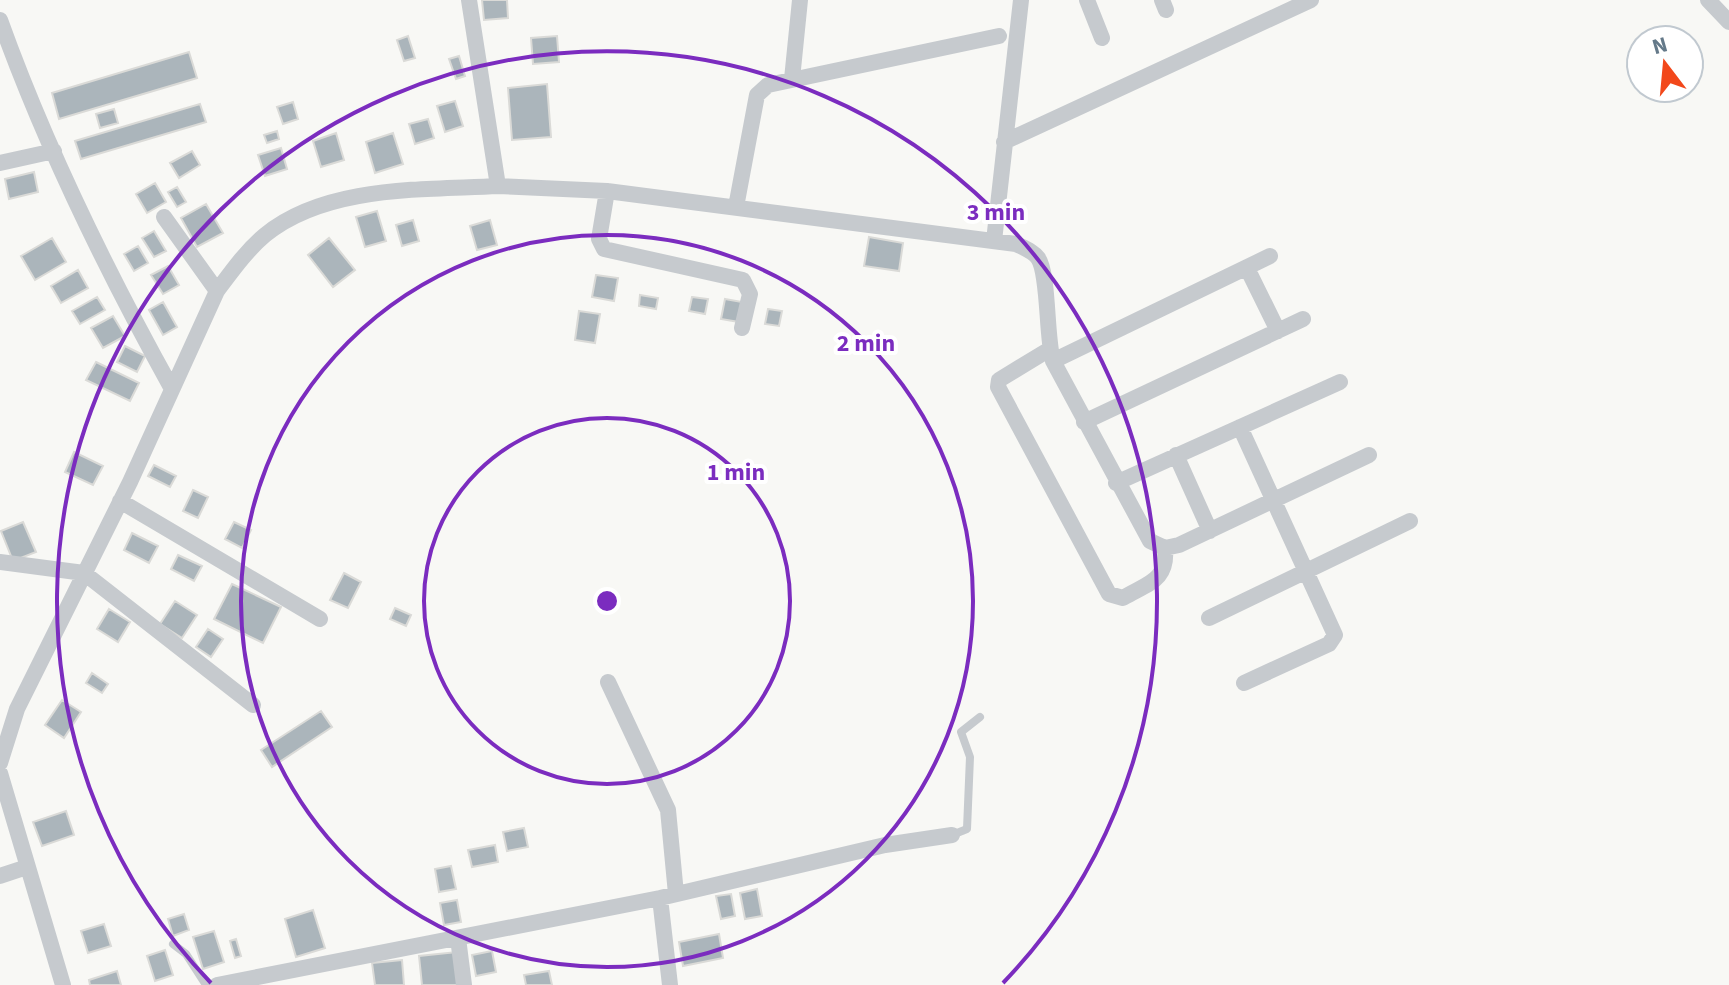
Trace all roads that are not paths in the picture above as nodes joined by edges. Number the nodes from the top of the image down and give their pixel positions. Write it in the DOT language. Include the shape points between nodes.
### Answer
graph roads {
  1 [pos="469,0"];
  2 [pos="800,0"];
  3 [pos="1021,0"];
  4 [pos="1087,0"];
  5 [pos="1311,0"];
  6 [pos="1708,0"];
  7 [pos="0,20"];
  8 [pos="1729,22"];
  9 [pos="999,36"];
  10 [pos="1102,38"];
  11 [pos="792,79"];
  12 [pos="1004,142"];
  13 [pos="54,151"];
  14 [pos="0,163"];
  15 [pos="498,186"];
  16 [pos="607,191"];
  17 [pos="736,207"];
  18 [pos="164,217"];
  19 [pos="994,241"];
  20 [pos="1270,256"];
  21 [pos="1247,268"];
  22 [pos="217,291"];
  23 [pos="1303,319"];
  24 [pos="742,328"];
  25 [pos="1278,331"];
  26 [pos="1052,355"];
  27 [pos="1340,382"];
  28 [pos="172,389"];
  29 [pos="1084,422"];
  30 [pos="1240,427"];
  31 [pos="1176,455"];
  32 [pos="1369,455"];
  33 [pos="1116,483"];
  34 [pos="1274,500"];
  35 [pos="120,501"];
  36 [pos="1410,521"];
  37 [pos="1210,531"];
  38 [pos="1165,548"];
  39 [pos="0,562"];
  40 [pos="1306,571"];
  41 [pos="84,573"];
  42 [pos="1209,618"];
  43 [pos="320,619"];
  44 [pos="608,682"];
  45 [pos="1244,683"];
  46 [pos="253,705"];
  47 [pos="980,717"];
  48 [pos="0,763"];
  49 [pos="0,773"];
  50 [pos="952,835"];
  51 [pos="27,867"];
  52 [pos="0,876"];
  53 [pos="668,896"];
  54 [pos="458,938"];
  55 [pos="173,944"];
  56 [pos="63,985"];
  57 [pos="206,985"];
  58 [pos="217,985"];
  59 [pos="464,985"];
  60 [pos="670,985"];
  1 -- 15 [label="street"];
  2 -- 11 [label="street"];
  3 -- 12 [label="street"];
  4 -- 10 [label="street"];
  5 -- 12 [label="street"];
  6 -- 8 [label="street"];
  7 -- 13 [label="street"];
  9 -- 11 [label="street"];
  11 -- 17 [label="street" via="768,85 757,95"];
  12 -- 19 [label="street"];
  13 -- 14 [label="street"];
  13 -- 28 [label="street" via="117,290"];
  15 -- 16 [label="street"];
  15 -- 22 [label="street" via="361,197 315,209 268,233"];
  16 -- 17 [label="street"];
  16 -- 24 [label="street" via="599,239 604,249 743,280 750,294"];
  17 -- 19 [label="street"];
  18 -- 22 [label="street"];
  19 -- 26 [label="street" via="1030,251 1041,264"];
  20 -- 21 [label="street"];
  21 -- 25 [label="street"];
  21 -- 26 [label="street"];
  22 -- 28 [label="street"];
  23 -- 25 [label="street"];
  25 -- 29 [label="street"];
  26 -- 29 [label="street"];
  26 -- 38 [label="street" via="1006,373 998,387 1109,594 1123,598 1161,576"];
  27 -- 30 [label="street"];
  28 -- 35 [label="street"];
  29 -- 33 [label="street"];
  30 -- 31 [label="street"];
  30 -- 34 [label="street"];
  31 -- 33 [label="street"];
  31 -- 37 [label="street"];
  32 -- 34 [label="street"];
  33 -- 38 [label="street" via="1150,541"];
  34 -- 37 [label="street"];
  34 -- 40 [label="street"];
  35 -- 41 [label="street"];
  35 -- 43 [label="street"];
  36 -- 40 [label="street"];
  37 -- 38 [label="street"];
  39 -- 41 [label="street"];
  40 -- 42 [label="street"];
  40 -- 45 [label="street" via="1335,635 1329,644"];
  41 -- 46 [label="street"];
  41 -- 48 [label="street" via="17,709"];
  44 -- 53 [label="street" via="668,810"];
  47 -- 50 [label="lane" via="961,732 970,757 967,829"];
  49 -- 51 [label="street"];
  50 -- 53 [label="street" via="885,845"];
  51 -- 52 [label="street"];
  51 -- 56 [label="street"];
  53 -- 54 [label="street"];
  53 -- 60 [label="street"];
  54 -- 58 [label="street"];
  54 -- 59 [label="street"];
  55 -- 57 [label="lane"];
}
